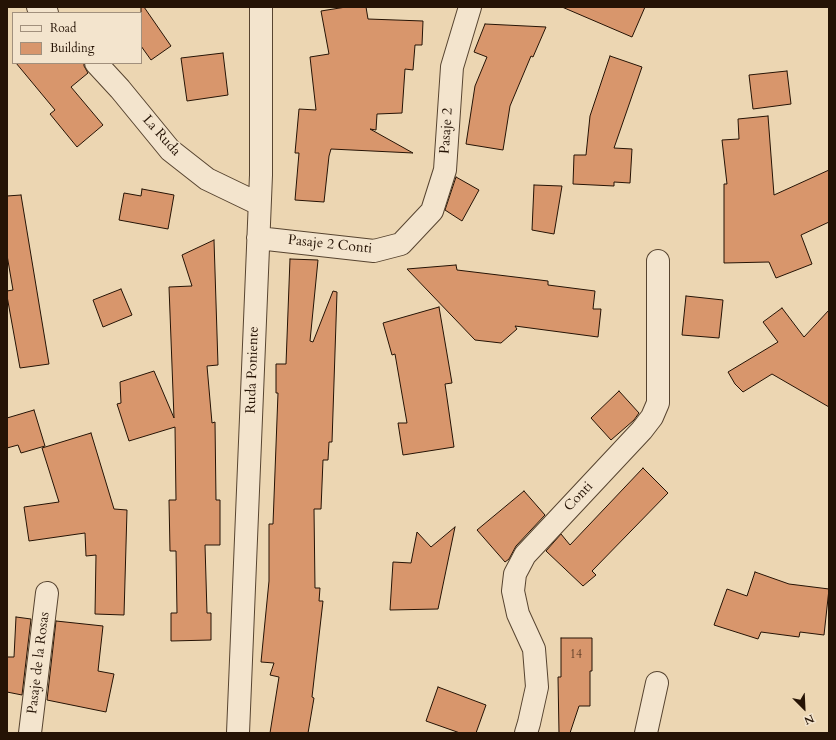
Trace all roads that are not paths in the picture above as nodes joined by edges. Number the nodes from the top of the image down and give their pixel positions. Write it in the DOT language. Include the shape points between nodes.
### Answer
graph roads {
  1 [pos="261,7"];
  2 [pos="470,7"];
  3 [pos="97,64"];
  4 [pos="259,204"];
  5 [pos="258,238"];
  6 [pos="401,244"];
  7 [pos="658,261"];
  8 [pos="48,593"];
  9 [pos="657,683"];
  10 [pos="30,733"];
  11 [pos="238,733"];
  12 [pos="526,733"];
  13 [pos="646,733"];
  1 -- 4 [label="street, Ruda Poniente"];
  2 -- 6 [label="street, Pasaje 2" via="452,67 445,170 432,211"];
  3 -- 4 [label="street, La Ruda" via="170,150 207,179"];
  4 -- 5 [label="street, Ruda Poniente"];
  5 -- 6 [label="street, Pasaje 2 Conti" via="374,251"];
  5 -- 11 [label="street, Ruda Poniente"];
  7 -- 12 [label="street, Conti" via="658,403 652,417 524,555 515,574 513,591 518,614 534,649 537,687"];
  8 -- 10 [label="street, Pasaje de la Rosas"];
  9 -- 13 [label="street"];
}
